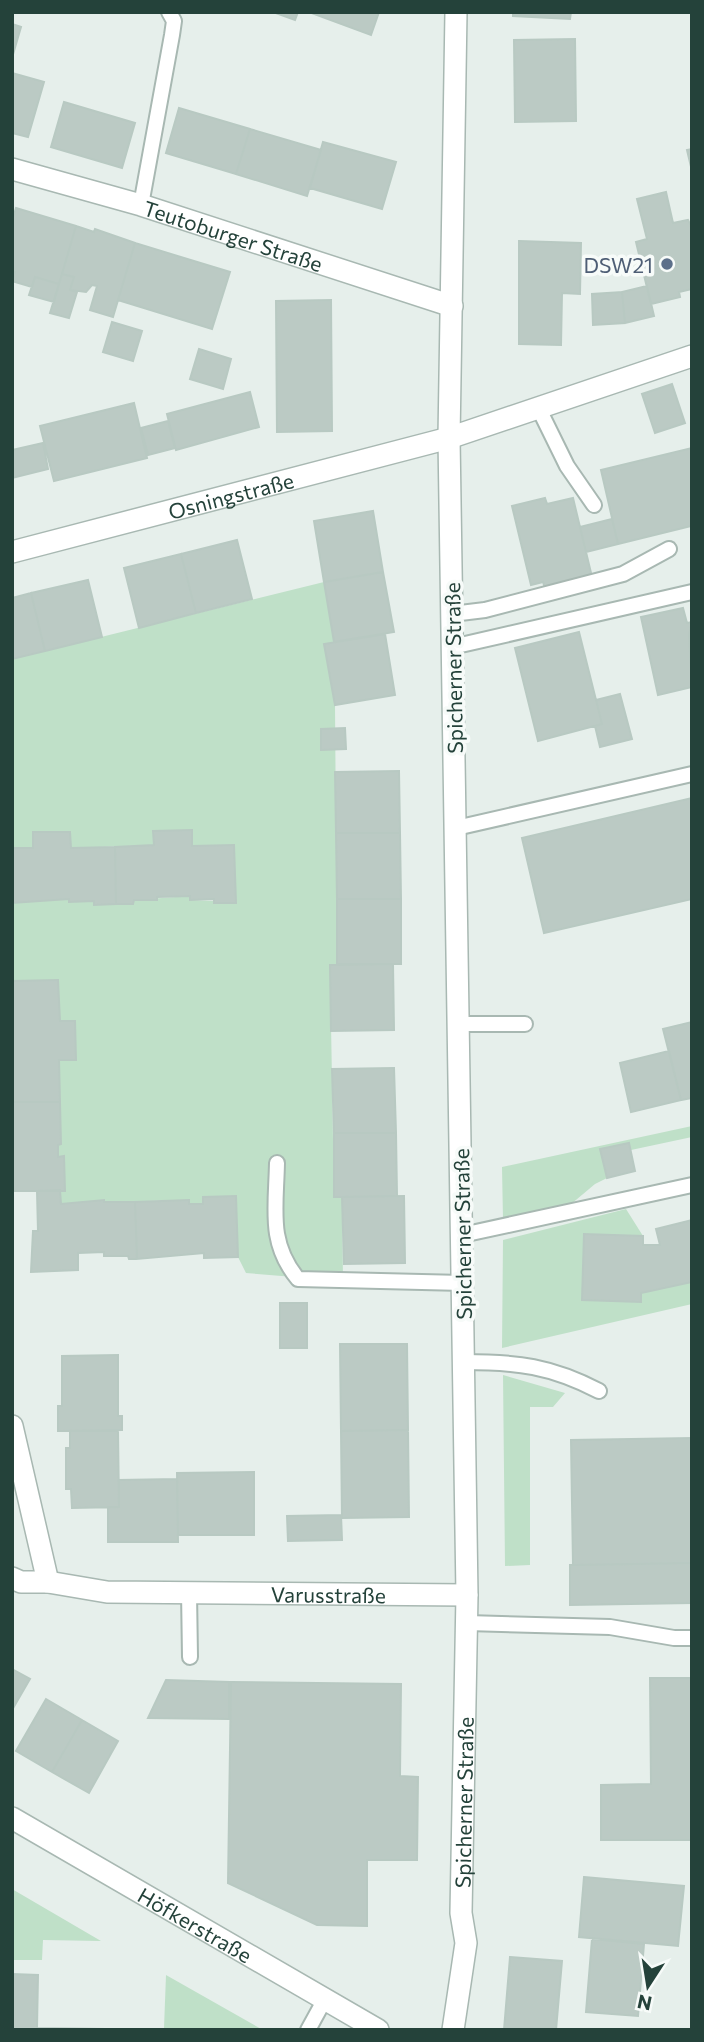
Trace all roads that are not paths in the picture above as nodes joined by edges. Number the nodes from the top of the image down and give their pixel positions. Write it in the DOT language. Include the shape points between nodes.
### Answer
graph roads {
  1 [pos="169,12"];
  2 [pos="456,12"];
  3 [pos="12,169"];
  4 [pos="141,205"];
  5 [pos="452,306"];
  6 [pos="691,357"];
  7 [pos="538,407"];
  8 [pos="449,438"];
  9 [pos="594,505"];
  10 [pos="669,549"];
  11 [pos="12,552"];
  12 [pos="692,592"];
  13 [pos="452,614"];
  14 [pos="452,647"];
  15 [pos="692,774"];
  16 [pos="456,828"];
  17 [pos="458,1024"];
  18 [pos="525,1024"];
  19 [pos="276,1163"];
  20 [pos="692,1185"];
  21 [pos="462,1236"];
  22 [pos="463,1283"];
  23 [pos="464,1362"];
  24 [pos="599,1391"];
  25 [pos="12,1426"];
  26 [pos="12,1578"];
  27 [pos="48,1582"];
  28 [pos="189,1592"];
  29 [pos="467,1595"];
  30 [pos="467,1623"];
  31 [pos="692,1638"];
  32 [pos="190,1657"];
  33 [pos="12,1818"];
  34 [pos="325,1999"];
  35 [pos="308,2030"];
  36 [pos="378,2030"];
  37 [pos="453,2030"];
  1 -- 4 [label="lane" via="174,21 172,35"];
  2 -- 5 [label="street, Spicherner Straße"];
  3 -- 4 [label="street, Teutoburger Straße"];
  4 -- 5 [label="street, Teutoburger Straße"];
  5 -- 8 [label="street, Spicherner Straße"];
  6 -- 7 [label="street"];
  7 -- 8 [label="street"];
  7 -- 9 [label="lane" via="567,466"];
  8 -- 11 [label="street, Osningstraße"];
  8 -- 13 [label="street, Spicherner Straße"];
  10 -- 13 [label="lane" via="624,575"];
  12 -- 14 [label="lane"];
  13 -- 14 [label="street, Spicherner Straße"];
  14 -- 16 [label="street, Spicherner Straße"];
  15 -- 16 [label="lane"];
  16 -- 17 [label="street, Spicherner Straße"];
  17 -- 18 [label="lane"];
  17 -- 21 [label="street, Spicherner Straße"];
  19 -- 22 [label="lane" via="276,1244 298,1279"];
  20 -- 21 [label="lane"];
  21 -- 22 [label="street, Spicherner Straße"];
  22 -- 23 [label="street, Spicherner Straße"];
  23 -- 24 [label="lane" via="534,1364"];
  23 -- 29 [label="street, Spicherner Straße"];
  25 -- 27 [label="street"];
  26 -- 27 [label="street, Varusstraße"];
  27 -- 28 [label="street, Varusstraße" via="107,1592"];
  28 -- 29 [label="street, Varusstraße"];
  28 -- 32 [label="lane"];
  29 -- 30 [label="street, Spicherner Straße"];
  30 -- 31 [label="lane" via="610,1627"];
  30 -- 37 [label="street, Spicherner Straße" via="461,1913 467,1943"];
  33 -- 34 [label="street, Höfkerstraße"];
  34 -- 35 [label="lane"];
  34 -- 36 [label="street, Höfkerstraße"];
}
